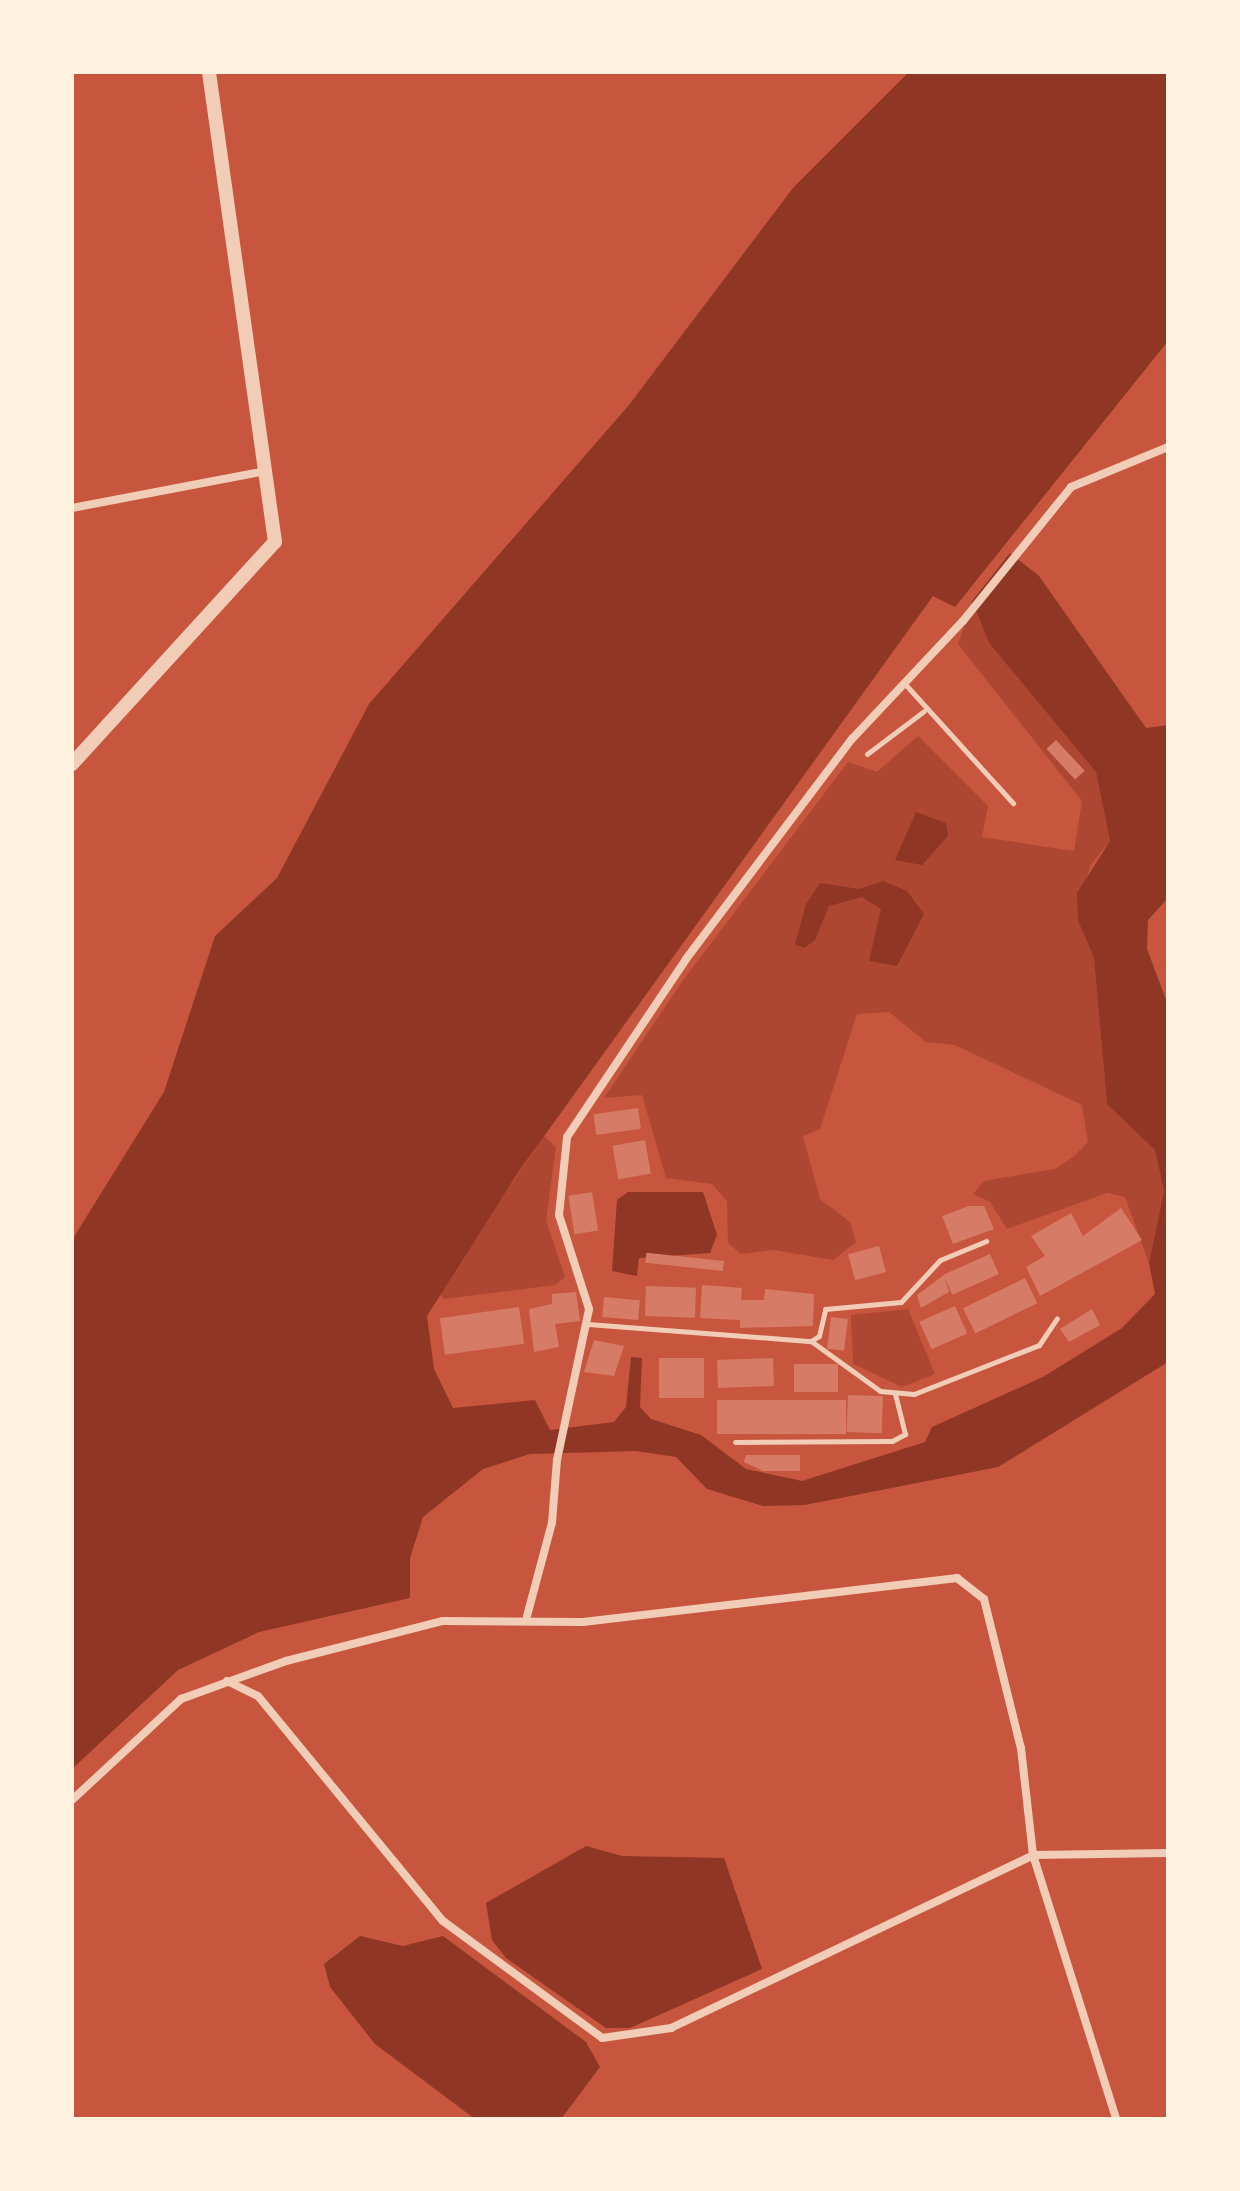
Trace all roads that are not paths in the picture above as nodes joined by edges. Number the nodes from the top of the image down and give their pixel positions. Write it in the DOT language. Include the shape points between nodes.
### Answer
graph roads {
  1 [pos="209,72"];
  2 [pos="1168,447"];
  3 [pos="266,471"];
  4 [pos="72,508"];
  5 [pos="904,683"];
  6 [pos="924,711"];
  7 [pos="867,754"];
  8 [pos="72,764"];
  9 [pos="1013,803"];
  10 [pos="986,1241"];
  11 [pos="1057,1318"];
  12 [pos="588,1324"];
  13 [pos="811,1341"];
  14 [pos="895,1394"];
  15 [pos="735,1442"];
  16 [pos="527,1616"];
  17 [pos="226,1681"];
  18 [pos="72,1800"];
  19 [pos="1168,1853"];
  20 [pos="1033,1855"];
  21 [pos="1116,2119"];
  1 -- 3 [label="street"];
  2 -- 5 [label="street" via="1071,487"];
  3 -- 4 [label="street"];
  3 -- 8 [label="street" via="275,542"];
  5 -- 6 [label="lane"];
  5 -- 12 [label="street" via="852,739 686,959 567,1137 559,1215 588,1293"];
  6 -- 7 [label="lane"];
  6 -- 9 [label="lane"];
  10 -- 13 [label="lane" via="940,1260 901,1302 873,1310 825,1309 819,1336"];
  11 -- 14 [label="lane" via="1039,1345 914,1394"];
  12 -- 13 [label="lane"];
  12 -- 16 [label="street" via="564,1418 552,1523"];
  13 -- 14 [label="lane" via="861,1380"];
  14 -- 15 [label="lane" via="905,1434 892,1441"];
  16 -- 17 [label="street" via="443,1621"];
  16 -- 20 [label="street" via="583,1622 957,1578 973,1584 984,1599 1021,1748"];
  17 -- 18 [label="street" via="181,1699"];
  17 -- 20 [label="street" via="258,1696 443,1921 602,2038 671,2028"];
  19 -- 20 [label="street"];
  20 -- 21 [label="street"];
}
